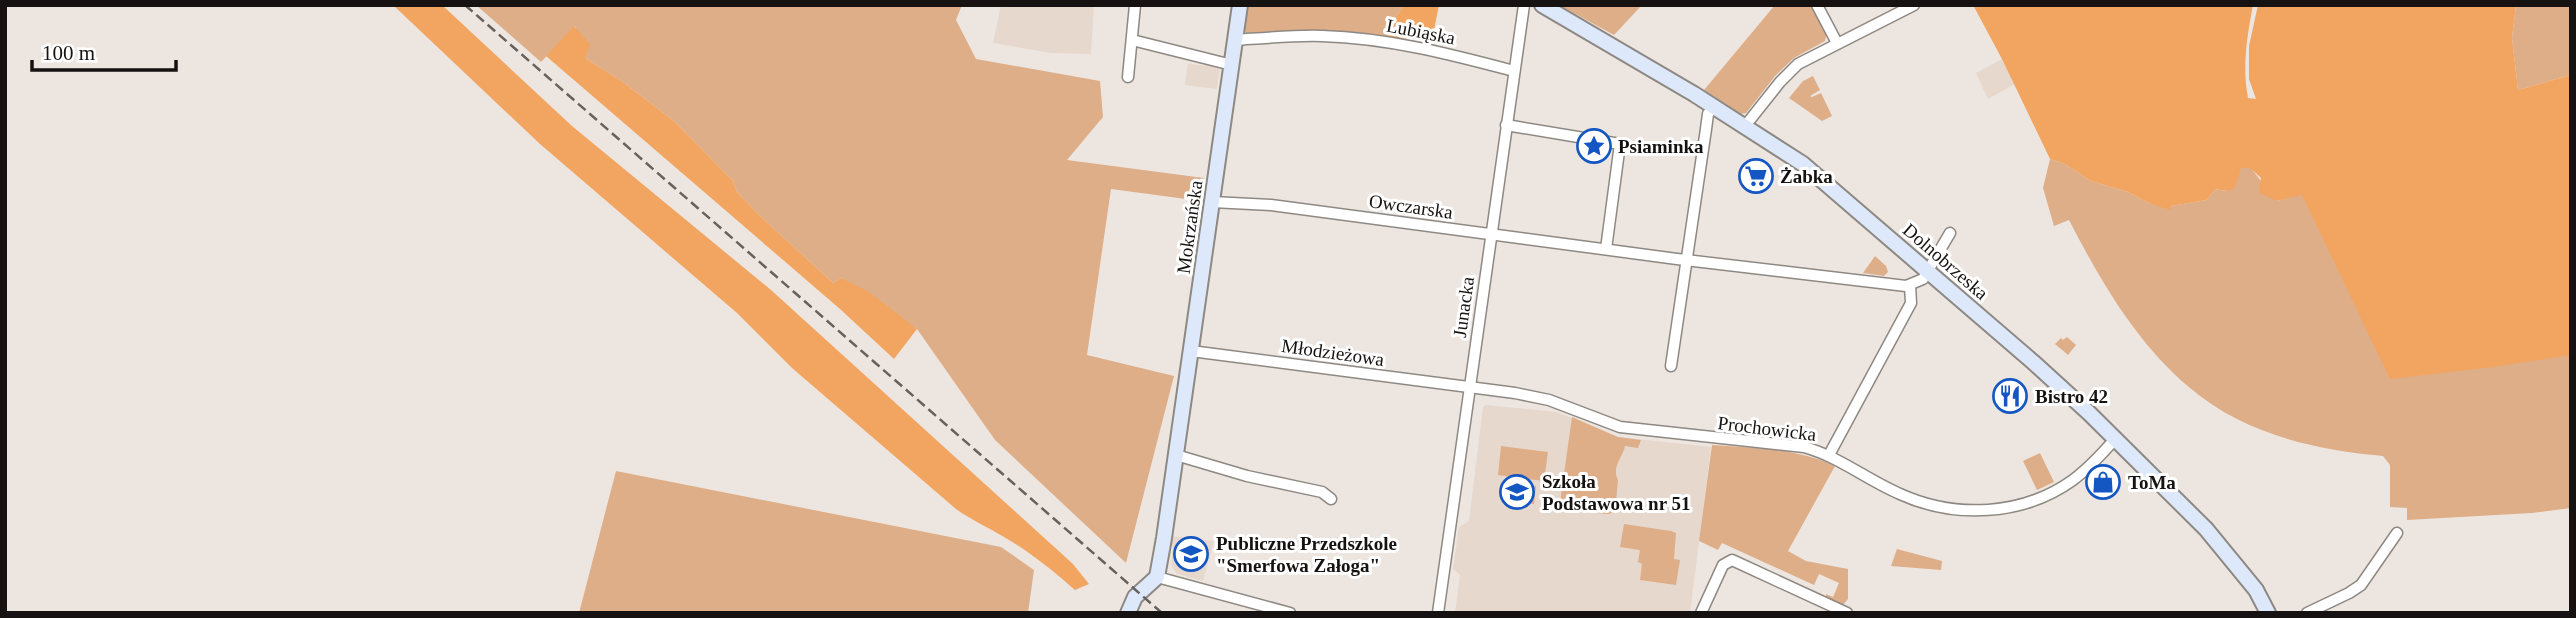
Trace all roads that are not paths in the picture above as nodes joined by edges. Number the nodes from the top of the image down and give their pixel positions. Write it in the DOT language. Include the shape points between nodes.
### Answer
graph roads {
  1 [pos="1135,5"];
  2 [pos="1240,5"];
  3 [pos="1524,5"];
  4 [pos="1542,5"];
  5 [pos="1817,5"];
  6 [pos="1914,5"];
  7 [pos="1132,40"];
  8 [pos="1236,40"];
  9 [pos="1836,43"];
  10 [pos="1232,65"];
  11 [pos="1514,71"];
  12 [pos="1128,77"];
  13 [pos="1713,107"];
  14 [pos="1506,125"];
  15 [pos="1745,126"];
  16 [pos="1212,202"];
  17 [pos="1950,233"];
  18 [pos="1491,234"];
  19 [pos="1605,249"];
  20 [pos="1687,259"];
  21 [pos="1929,271"];
  22 [pos="1910,285"];
  23 [pos="1191,351"];
  24 [pos="1671,366"];
  25 [pos="1469,387"];
  26 [pos="2115,439"];
  27 [pos="1176,455"];
  28 [pos="1829,455"];
  29 [pos="1331,499"];
  30 [pos="2397,533"];
  31 [pos="1157,576"];
  32 [pos="1128,613"];
  33 [pos="1290,613"];
  34 [pos="1438,613"];
  35 [pos="1701,613"];
  36 [pos="1847,613"];
  37 [pos="2267,613"];
  38 [pos="2307,613"];
  1 -- 7 [label="street"];
  2 -- 8 [label="street, Mokrzańska"];
  3 -- 11 [label="street, Junacka"];
  4 -- 13 [label="street, Dolnobrzeska"];
  5 -- 9 [label="street"];
  6 -- 9 [label="street"];
  7 -- 10 [label="street"];
  7 -- 12 [label="street"];
  8 -- 10 [label="street, Mokrzańska"];
  8 -- 11 [label="street, Lubiąska" via="1321,36 1375,40 1434,49"];
  9 -- 15 [label="street" via="1788,72"];
  10 -- 16 [label="street, Mokrzańska"];
  11 -- 14 [label="street, Junacka"];
  13 -- 15 [label="street, Dolnobrzeska"];
  13 -- 20 [label="street"];
  14 -- 18 [label="street, Junacka"];
  14 -- 19 [label="street" via="1620,144"];
  15 -- 21 [label="street, Dolnobrzeska" via="1803,164"];
  16 -- 18 [label="street, Owczarska" via="1271,205"];
  16 -- 23 [label="street, Mokrzańska"];
  17 -- 21 [label="street"];
  18 -- 19 [label="street, Owczarska"];
  18 -- 25 [label="street, Junacka"];
  19 -- 20 [label="street, Owczarska"];
  20 -- 22 [label="street, Owczarska"];
  20 -- 24 [label="street"];
  21 -- 22 [label="street"];
  21 -- 26 [label="street, Dolnobrzeska"];
  22 -- 28 [label="street" via="1911,303"];
  23 -- 25 [label="street, Młodzieżowa"];
  23 -- 27 [label="street, Mokrzańska"];
  25 -- 28 [label="street, Prochowicka" via="1549,400 1620,428 1790,445"];
  25 -- 34 [label="street, Junacka"];
  26 -- 28 [label="street, Prochowicka" via="2073,480 2056,490 2026,503 1984,511 1945,509 1899,494"];
  26 -- 37 [label="street, Dolnobrzeska" via="2206,529 2256,590"];
  27 -- 29 [label="street" via="1322,492"];
  27 -- 31 [label="street, Mokrzańska"];
  30 -- 38 [label="street" via="2361,585"];
  31 -- 32 [label="street" via="1135,597"];
  31 -- 33 [label="street"];
  35 -- 36 [label="street" via="1723,565 1732,560"];
}
